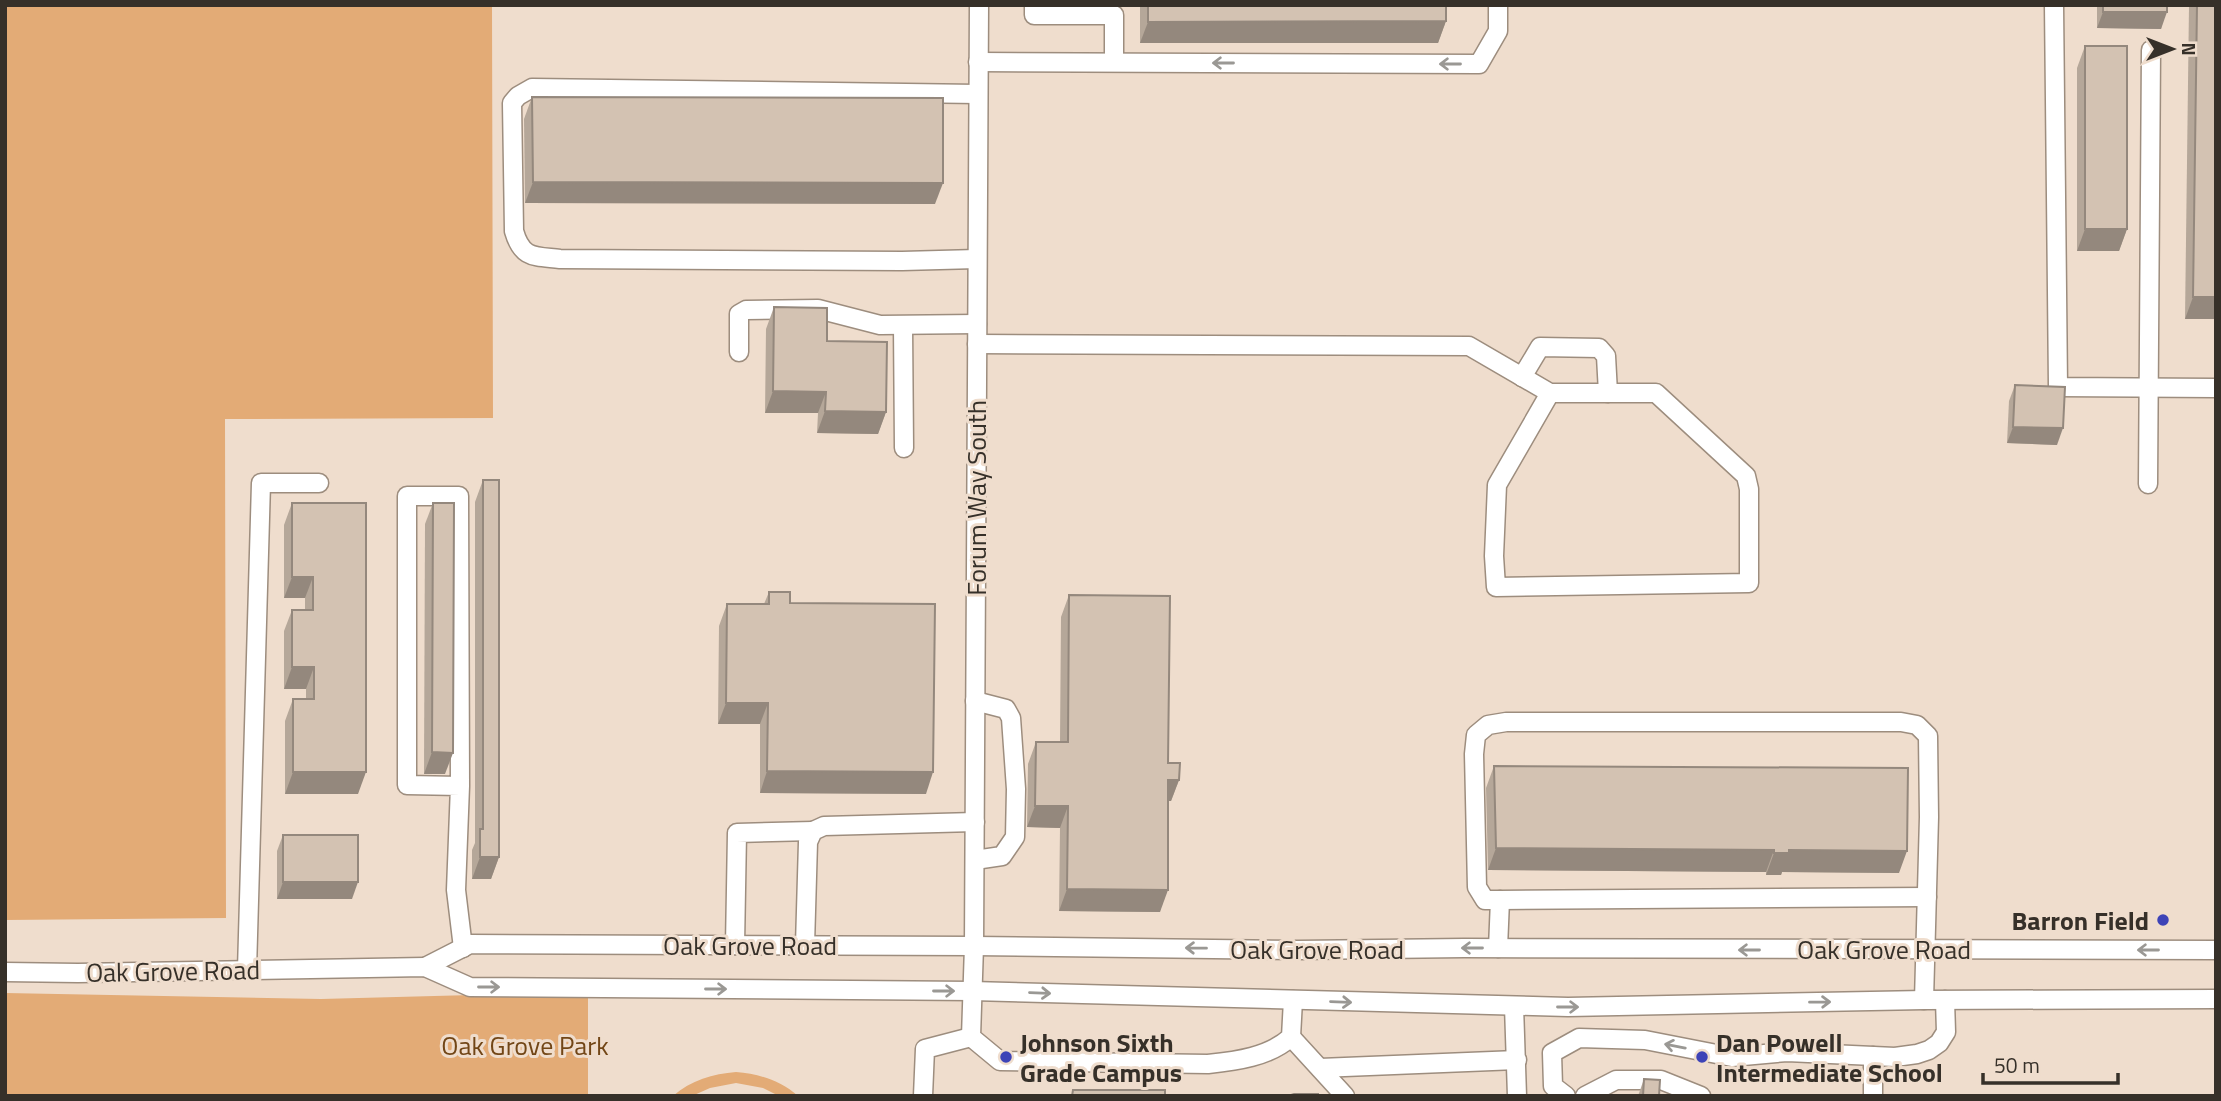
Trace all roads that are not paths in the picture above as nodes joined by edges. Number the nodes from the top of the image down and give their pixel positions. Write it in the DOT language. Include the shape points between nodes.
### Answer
graph roads {
  1 [pos="979,5"];
  2 [pos="1034,5"];
  3 [pos="1498,5"];
  4 [pos="2054,5"];
  5 [pos="1114,10"];
  6 [pos="2151,50"];
  7 [pos="978,62"];
  8 [pos="1114,62"];
  9 [pos="978,94"];
  10 [pos="977,258"];
  11 [pos="977,324"];
  12 [pos="903,326"];
  13 [pos="977,344"];
  14 [pos="739,352"];
  15 [pos="1522,377"];
  16 [pos="2148,388"];
  17 [pos="2216,388"];
  18 [pos="1550,393"];
  19 [pos="1608,393"];
  20 [pos="904,448"];
  21 [pos="319,483"];
  22 [pos="2148,484"];
  23 [pos="975,701"];
  24 [pos="460,786"];
  25 [pos="975,822"];
  26 [pos="813,831"];
  27 [pos="975,860"];
  28 [pos="1927,897"];
  29 [pos="1500,900"];
  30 [pos="735,945"];
  31 [pos="805,945"];
  32 [pos="974,946"];
  33 [pos="463,948"];
  34 [pos="1498,948"];
  35 [pos="1926,948"];
  36 [pos="2216,950"];
  37 [pos="425,967"];
  38 [pos="247,970"];
  39 [pos="5,972"];
  40 [pos="972,991"];
  41 [pos="2216,999"];
  42 [pos="1293,1000"];
  43 [pos="1924,1000"];
  44 [pos="1945,1000"];
  45 [pos="1514,1006"];
  46 [pos="971,1037"];
  47 [pos="1291,1037"];
  48 [pos="1873,1056"];
  49 [pos="1517,1060"];
  50 [pos="1320,1069"];
  51 [pos="923,1096"];
  52 [pos="1345,1096"];
  53 [pos="1517,1096"];
  54 [pos="1566,1096"];
  55 [pos="1585,1096"];
  56 [pos="1700,1096"];
  57 [pos="1873,1096"];
  1 -- 7 [label="street, Forum Way South"];
  2 -- 5 [label="street" via="1034,15"];
  3 -- 8 [label="street, one-way" via="1498,31 1479,64"];
  4 -- 16 [label="street" via="2058,387"];
  5 -- 8 [label="street"];
  6 -- 16 [label="street"];
  7 -- 8 [label="street"];
  7 -- 9 [label="street, Forum Way South"];
  9 -- 10 [label="street, Forum Way South"];
  9 -- 10 [label="street" via="532,88 512,103 514,231 518,247 530,256"];
  10 -- 11 [label="street, Forum Way South"];
  11 -- 12 [label="street"];
  11 -- 13 [label="street, Forum Way South"];
  12 -- 14 [label="street" via="880,325 818,309 746,310 739,314"];
  12 -- 20 [label="street"];
  13 -- 15 [label="street" via="1469,346"];
  13 -- 23 [label="street, Forum Way South"];
  15 -- 18 [label="street"];
  15 -- 19 [label="street" via="1540,347 1599,348 1606,356"];
  16 -- 17 [label="street"];
  16 -- 22 [label="street"];
  18 -- 19 [label="street"];
  18 -- 19 [label="street" via="1497,485 1496,587 1749,583 1746,476 1656,393"];
  21 -- 38 [label="street" via="261,483"];
  23 -- 25 [label="street, Forum Way South"];
  23 -- 27 [label="street" via="1006,709 1011,718 1016,789 1014,837 1002,856"];
  24 -- 24 [label="street" via="458,496 407,496 407,785"];
  24 -- 33 [label="street" via="456,890"];
  25 -- 26 [label="street" via="824,826"];
  25 -- 27 [label="street, Forum Way South"];
  26 -- 30 [label="street" via="737,833"];
  26 -- 31 [label="street" via="808,842"];
  27 -- 32 [label="street, Forum Way South"];
  28 -- 29 [label="street"];
  28 -- 29 [label="street" via="1928,736 1917,725 1506,722 1488,725 1476,735 1474,754 1477,887 1485,900"];
  28 -- 35 [label="street"];
  29 -- 34 [label="street"];
  30 -- 31 [label="street, Oak Grove Road"];
  30 -- 33 [label="street, Oak Grove Road" via="471,944"];
  31 -- 32 [label="street, Oak Grove Road"];
  34 -- 32 [label="street, Oak Grove Road, one-way"];
  32 -- 40 [label="street, Forum Way South"];
  33 -- 37 [label="street, Oak Grove Road"];
  35 -- 34 [label="street, Oak Grove Road, one-way"];
  36 -- 35 [label="street, Oak Grove Road, one-way"];
  35 -- 43 [label="street"];
  37 -- 38 [label="street, Oak Grove Road"];
  37 -- 40 [label="street, Oak Grove Road, one-way" via="471,987"];
  38 -- 39 [label="street, Oak Grove Road"];
  40 -- 42 [label="street, Oak Grove Road, one-way"];
  40 -- 46 [label="street, Forum Way South"];
  41 -- 44 [label="street, Oak Grove Road"];
  42 -- 45 [label="street, Oak Grove Road, one-way"];
  42 -- 47 [label="street"];
  43 -- 44 [label="street, Oak Grove Road"];
  45 -- 43 [label="street, Oak Grove Road, one-way"];
  44 -- 48 [label="street" via="1946,1032 1939,1043 1917,1054"];
  45 -- 49 [label="street"];
  46 -- 47 [label="street" via="1000,1061 1208,1065 1242,1060"];
  46 -- 51 [label="street" via="925,1049"];
  47 -- 50 [label="street"];
  48 -- 54 [label="street, one-way" via="1787,1052 1732,1057 1645,1040 1579,1038 1552,1052 1553,1086"];
  48 -- 57 [label="street"];
  49 -- 50 [label="street"];
  49 -- 53 [label="street"];
  50 -- 52 [label="street"];
  55 -- 56 [label="street" via="1616,1080 1661,1080"];
}
